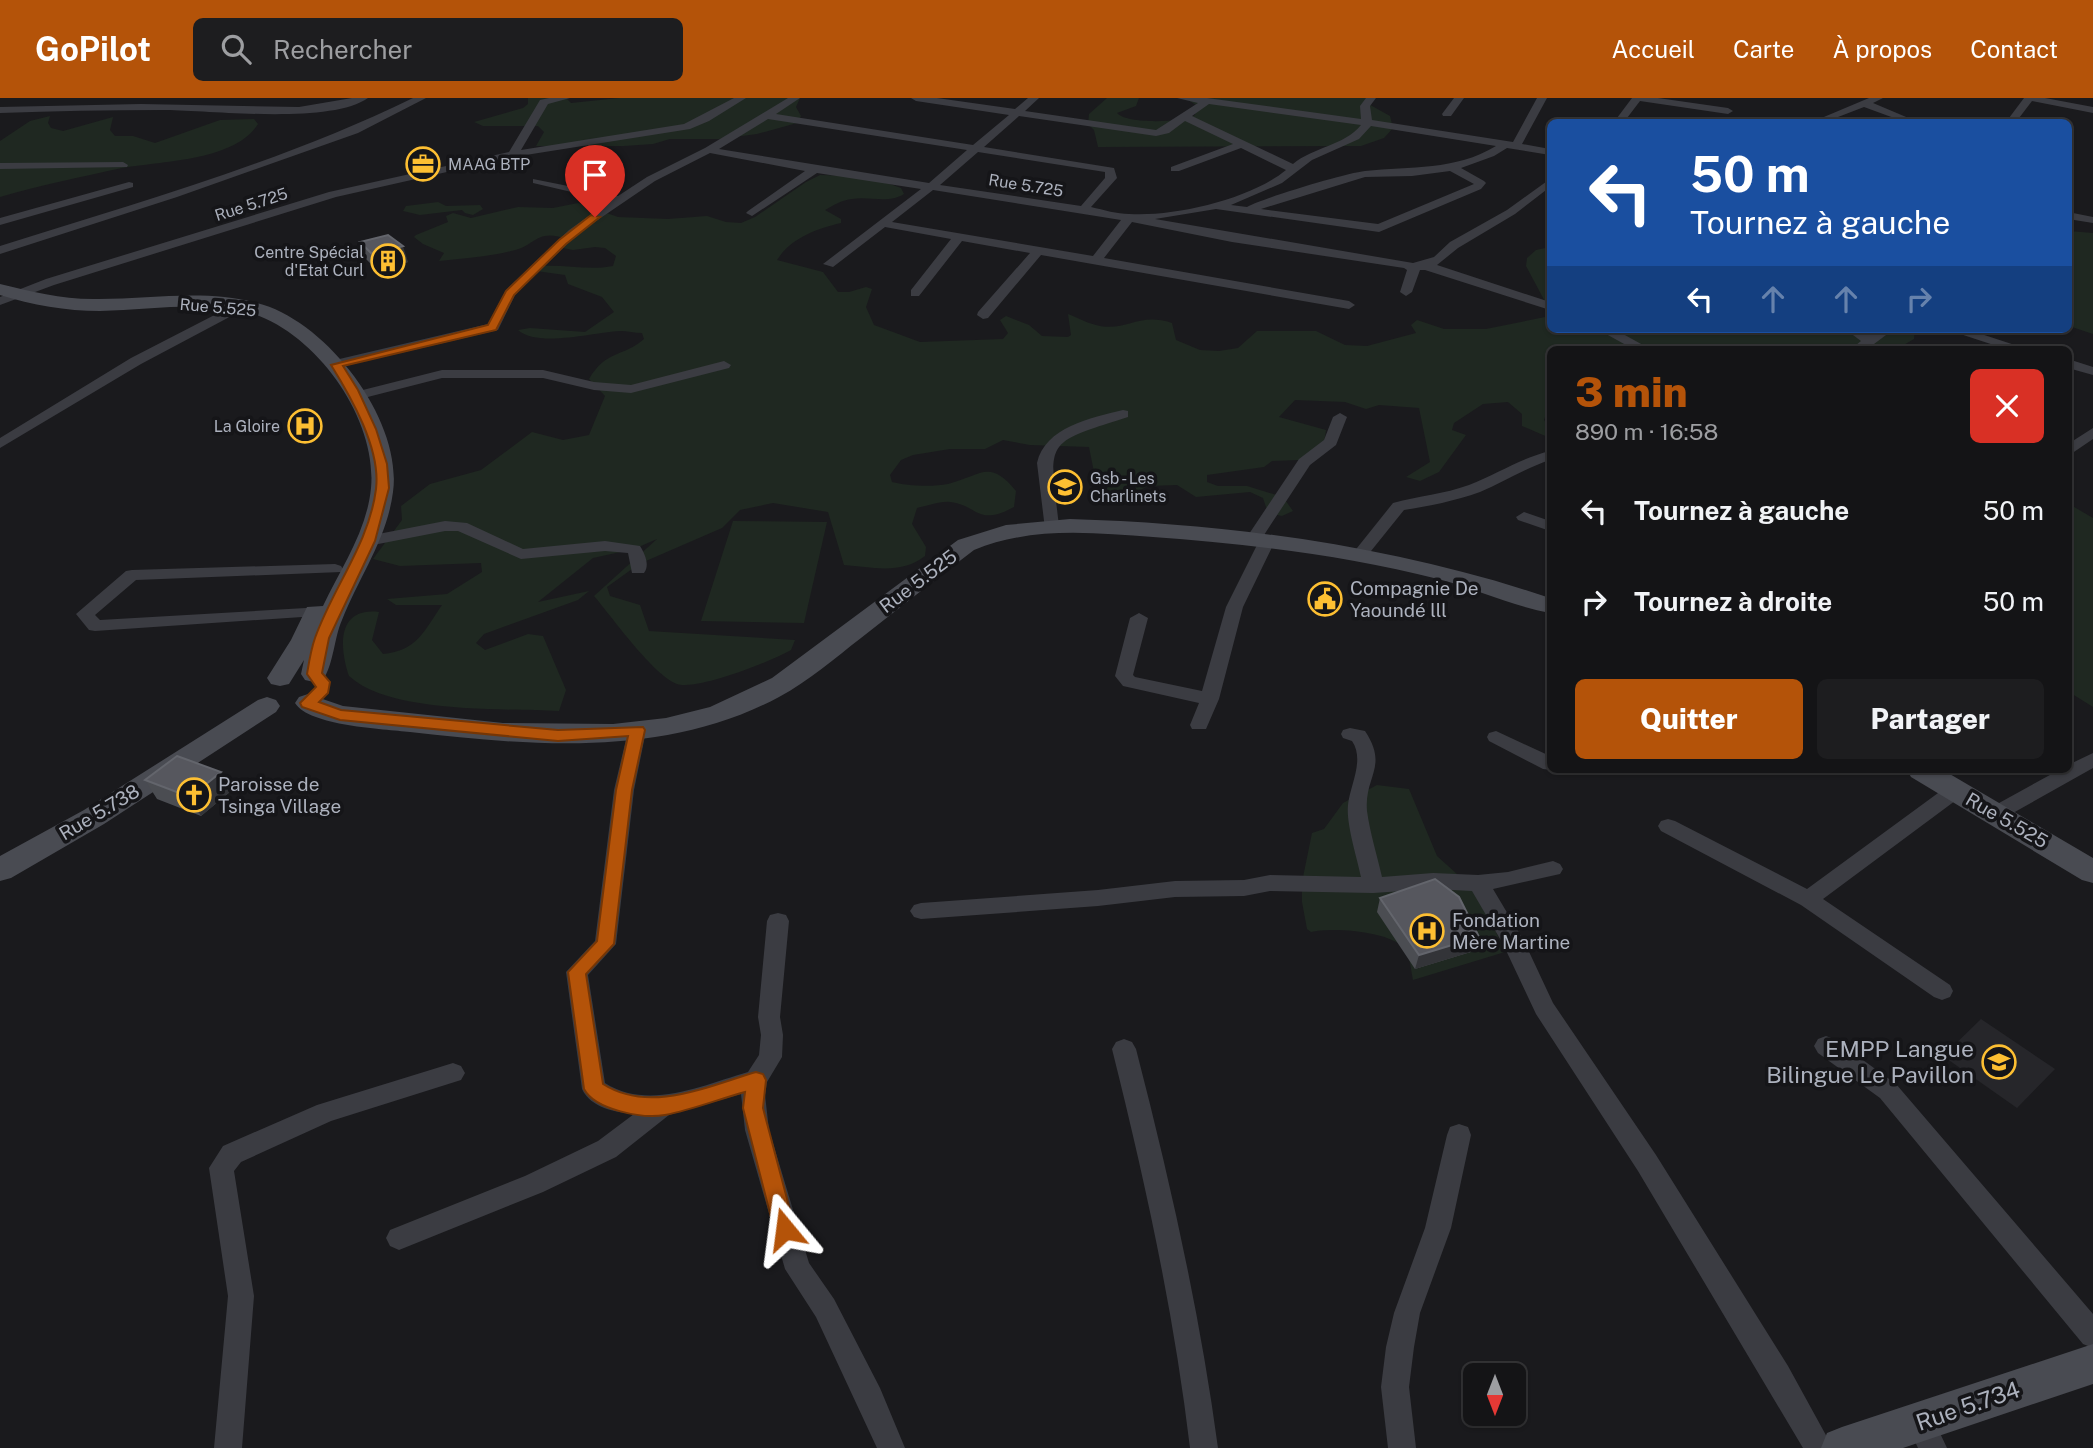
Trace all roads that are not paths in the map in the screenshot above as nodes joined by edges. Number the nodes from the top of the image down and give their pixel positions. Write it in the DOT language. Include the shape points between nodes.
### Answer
graph roads {
  1 [pos="363,98"];
  2 [pos="421,98"];
  3 [pos="565,98"];
  4 [pos="741,98"];
  5 [pos="795,98"];
  6 [pos="916,98"];
  7 [pos="1034,98"];
  8 [pos="1182,98"];
  9 [pos="1188,98"];
  10 [pos="1371,98"];
  11 [pos="1459,98"];
  12 [pos="1542,98"];
  13 [pos="1637,98"];
  14 [pos="1735,98"];
  15 [pos="1878,98"];
  16 [pos="2029,98"];
  17 [pos="1207,102"];
  18 [pos="1866,104"];
  19 [pos="0,110"];
  20 [pos="2093,110"];
  21 [pos="1728,111"];
  22 [pos="1015,113"];
  23 [pos="1447,114"];
  24 [pos="765,115"];
  25 [pos="1185,117"];
  26 [pos="1621,119"];
  27 [pos="1723,119"];
  28 [pos="1825,119"];
  29 [pos="1905,119"];
  30 [pos="2013,119"];
  31 [pos="1367,124"];
  32 [pos="1242,144"];
  33 [pos="1511,145"];
  34 [pos="972,149"];
  35 [pos="709,150"];
  36 [pos="1547,151"];
  37 [pos="513,153"];
  38 [pos="123,165"];
  39 [pos="0,166"];
  40 [pos="1452,168"];
  41 [pos="815,169"];
  42 [pos="1175,169"];
  43 [pos="1294,169"];
  44 [pos="537,181"];
  45 [pos="1547,184"];
  46 [pos="129,185"];
  47 [pos="932,186"];
  48 [pos="619,200"];
  49 [pos="1214,206"];
  50 [pos="1083,210"];
  51 [pos="1245,211"];
  52 [pos="752,213"];
  53 [pos="1177,214"];
  54 [pos="2072,216"];
  55 [pos="1129,218"];
  56 [pos="2093,220"];
  57 [pos="0,222"];
  58 [pos="881,223"];
  59 [pos="1167,224"];
  60 [pos="958,238"];
  61 [pos="0,250"];
  62 [pos="1037,252"];
  63 [pos="1095,262"];
  64 [pos="829,264"];
  65 [pos="1411,267"];
  66 [pos="1426,267"];
  67 [pos="1406,292"];
  68 [pos="915,293"];
  69 [pos="4,296"];
  70 [pos="1349,305"];
  71 [pos="1547,305"];
  72 [pos="232,310"];
  73 [pos="983,315"];
  74 [pos="1612,333"];
  75 [pos="1858,333"];
  76 [pos="1881,333"];
  77 [pos="1966,333"];
  78 [pos="1870,341"];
  79 [pos="1637,346"];
  80 [pos="1863,346"];
  81 [pos="2009,346"];
  82 [pos="2072,364"];
  83 [pos="336,365"];
  84 [pos="724,365"];
  85 [pos="2093,371"];
  86 [pos="356,396"];
  87 [pos="1123,414"];
  88 [pos="1340,417"];
  89 [pos="2093,432"];
  90 [pos="7,433"];
  91 [pos="0,444"];
  92 [pos="2072,449"];
  93 [pos="1547,456"];
  94 [pos="1524,517"];
  95 [pos="1547,525"];
  96 [pos="1051,526"];
  97 [pos="1262,538"];
  98 [pos="368,541"];
  99 [pos="1361,553"];
  100 [pos="335,569"];
  101 [pos="638,570"];
  102 [pos="1547,601"];
  103 [pos="317,611"];
  104 [pos="1139,618"];
  105 [pos="314,674"];
  106 [pos="280,678"];
  107 [pos="1210,699"];
  108 [pos="308,703"];
  109 [pos="267,706"];
  110 [pos="1199,725"];
  111 [pos="638,730"];
  112 [pos="1350,734"];
  113 [pos="1496,737"];
  114 [pos="2093,760"];
  115 [pos="1547,762"];
  116 [pos="2072,772"];
  117 [pos="1926,773"];
  118 [pos="2069,773"];
  119 [pos="1956,790"];
  120 [pos="1997,813"];
  121 [pos="1668,826"];
  122 [pos="1553,869"];
  123 [pos="0,870"];
  124 [pos="2093,872"];
  125 [pos="1478,883"];
  126 [pos="1373,885"];
  127 [pos="1808,900"];
  128 [pos="920,911"];
  129 [pos="778,921"];
  130 [pos="1942,991"];
  131 [pos="1826,1046"];
  132 [pos="1124,1049"];
  133 [pos="453,1073"];
  134 [pos="756,1080"];
  135 [pos="662,1107"];
  136 [pos="1460,1135"];
  137 [pos="399,1238"];
  138 [pos="2093,1335"];
  139 [pos="2093,1364"];
  140 [pos="1926,1435"];
  141 [pos="228,1448"];
  142 [pos="891,1448"];
  143 [pos="1204,1448"];
  144 [pos="1402,1448"];
  145 [pos="1819,1448"];
  146 [pos="1842,1448"];
  1 -- 19 [label="street" via="298,111 198,107"];
  2 -- 61 [label="street" via="354,131"];
  3 -- 37 [label="street" via="544,102"];
  4 -- 37 [label="street, Rue 5.725" via="686,127"];
  5 -- 24 [label="street"];
  6 -- 22 [label="street"];
  7 -- 22 [label="street"];
  8 -- 9 [label="street"];
  9 -- 17 [label="street"];
  10 -- 31 [label="street" via="1366,106"];
  11 -- 23 [label="street"];
  12 -- 33 [label="street"];
  13 -- 21 [label="street"];
  13 -- 26 [label="street"];
  14 -- 21 [label="street"];
  15 -- 18 [label="street"];
  16 -- 20 [label="street"];
  16 -- 30 [label="street"];
  17 -- 25 [label="street"];
  17 -- 31 [label="street"];
  18 -- 28 [label="street"];
  18 -- 29 [label="street"];
  21 -- 27 [label="street"];
  22 -- 25 [label="street" via="1151,133 1164,131"];
  22 -- 34 [label="street"];
  24 -- 34 [label="street"];
  24 -- 35 [label="street"];
  25 -- 32 [label="street"];
  31 -- 33 [label="street"];
  31 -- 43 [label="street" via="1350,140"];
  32 -- 42 [label="street"];
  32 -- 43 [label="street"];
  33 -- 36 [label="street"];
  33 -- 40 [label="street"];
  34 -- 47 [label="street"];
  34 -- 50 [label="street" via="1110,170 1111,178"];
  35 -- 41 [label="street, Rue 5.725"];
  35 -- 48 [label="street" via="671,167"];
  37 -- 69 [label="street, Rue 5.725" via="333,194"];
  38 -- 39 [label="street"];
  40 -- 51 [label="street" via="1364,174"];
  40 -- 51 [label="street" via="1480,183 1386,226"];
  41 -- 47 [label="street, Rue 5.725"];
  41 -- 52 [label="street"];
  43 -- 49 [label="street" via="1270,185"];
  44 -- 48 [label="street"];
  45 -- 66 [label="street"];
  46 -- 57 [label="street"];
  47 -- 50 [label="street, Rue 5.725"];
  47 -- 58 [label="street"];
  48 -- 83 [label="street" via="573,232 510,293 493,327"];
  49 -- 51 [label="street"];
  49 -- 53 [label="street"];
  50 -- 55 [label="street, Rue 5.725"];
  53 -- 55 [label="street"];
  53 -- 59 [label="street"];
  54 -- 56 [label="street"];
  55 -- 59 [label="street, Rue 5.725"];
  55 -- 63 [label="street"];
  58 -- 60 [label="street"];
  58 -- 64 [label="street"];
  59 -- 65 [label="street, Rue 5.725"];
  60 -- 62 [label="street"];
  60 -- 68 [label="street"];
  62 -- 63 [label="street"];
  62 -- 73 [label="street"];
  63 -- 70 [label="street"];
  65 -- 66 [label="street, Rue 5.725"];
  65 -- 67 [label="street"];
  66 -- 71 [label="street, Rue 5.725"];
  69 -- 72 [label="street, Rue 5.525" via="40,307 75,310"];
  69 -- 83 [label="street, Rue 5.525" via="82,304 203,303 260,309 297,327"];
  72 -- 90 [label="street"];
  72 -- 100 [label="street, Rue 5.525" via="261,318 281,330 323,375 354,430 364,488"];
  74 -- 79 [label="street"];
  75 -- 78 [label="street"];
  76 -- 78 [label="street"];
  77 -- 81 [label="street"];
  78 -- 80 [label="street"];
  82 -- 85 [label="street"];
  83 -- 86 [label="street, Rue 5.525"];
  84 -- 86 [label="street" via="631,389 543,374 442,374"];
  86 -- 98 [label="street, Rue 5.525" via="381,464 382,488"];
  87 -- 96 [label="street" via="1049,445 1044,463"];
  88 -- 97 [label="street" via="1331,442 1304,462"];
  89 -- 92 [label="street"];
  90 -- 91 [label="street"];
  93 -- 99 [label="street" via="1475,488 1427,502 1404,503 1387,517"];
  94 -- 95 [label="street"];
  96 -- 97 [label="street, Rue 5.525"];
  96 -- 111 [label="street, Rue 5.525" via="966,545 769,690 694,720"];
  97 -- 99 [label="street, Rue 5.525"];
  97 -- 107 [label="street" via="1231,617"];
  98 -- 101 [label="street" via="461,526 521,554 606,546 634,549"];
  98 -- 105 [label="street, Rue 5.525" via="322,638"];
  99 -- 102 [label="street, Rue 5.525"];
  100 -- 103 [label="street, Rue 5.525"];
  100 -- 103 [label="street" via="132,575 85,614 95,625"];
  103 -- 106 [label="street, Rue 5.525"];
  104 -- 107 [label="street" via="1124,676 1129,682"];
  105 -- 106 [label="street"];
  105 -- 108 [label="street, Rue 5.525" via="323,687"];
  106 -- 109 [label="street, Rue 5.525" via="262,696"];
  107 -- 110 [label="street"];
  108 -- 109 [label="street" via="290,709"];
  108 -- 111 [label="street, Rue 5.525" via="340,715 558,736"];
  109 -- 123 [label="street, Rue 5.738" via="94,817"];
  111 -- 135 [label="street" via="624,790 605,944 577,972 594,1089 615,1102"];
  112 -- 126 [label="street" via="1357,735 1366,747 1357,808"];
  113 -- 115 [label="street"];
  114 -- 116 [label="street"];
  117 -- 119 [label="street, Rue 5.525"];
  118 -- 120 [label="street"];
  119 -- 120 [label="street, Rue 5.525"];
  119 -- 127 [label="street"];
  120 -- 124 [label="street, Rue 5.525"];
  121 -- 127 [label="street"];
  122 -- 125 [label="street"];
  125 -- 126 [label="street"];
  125 -- 145 [label="street" via="1513,941 1544,1008 1647,1163"];
  126 -- 128 [label="street" via="1270,883"];
  127 -- 130 [label="street"];
  129 -- 134 [label="street" via="769,1057"];
  131 -- 138 [label="street" via="1896,1101"];
  132 -- 143 [label="street" via="1175,1260"];
  133 -- 141 [label="street" via="325,1112 232,1154 221,1168 241,1296"];
  134 -- 135 [label="street"];
  134 -- 142 [label="street" via="753,1108 757,1130 798,1269 825,1308"];
  135 -- 137 [label="street" via="607,1149"];
  136 -- 144 [label="street" via="1438,1228 1407,1313 1400,1347 1395,1387"];
  139 -- 140 [label="street, Rue 5.734"];
  140 -- 146 [label="street, Rue 5.734"];
}
